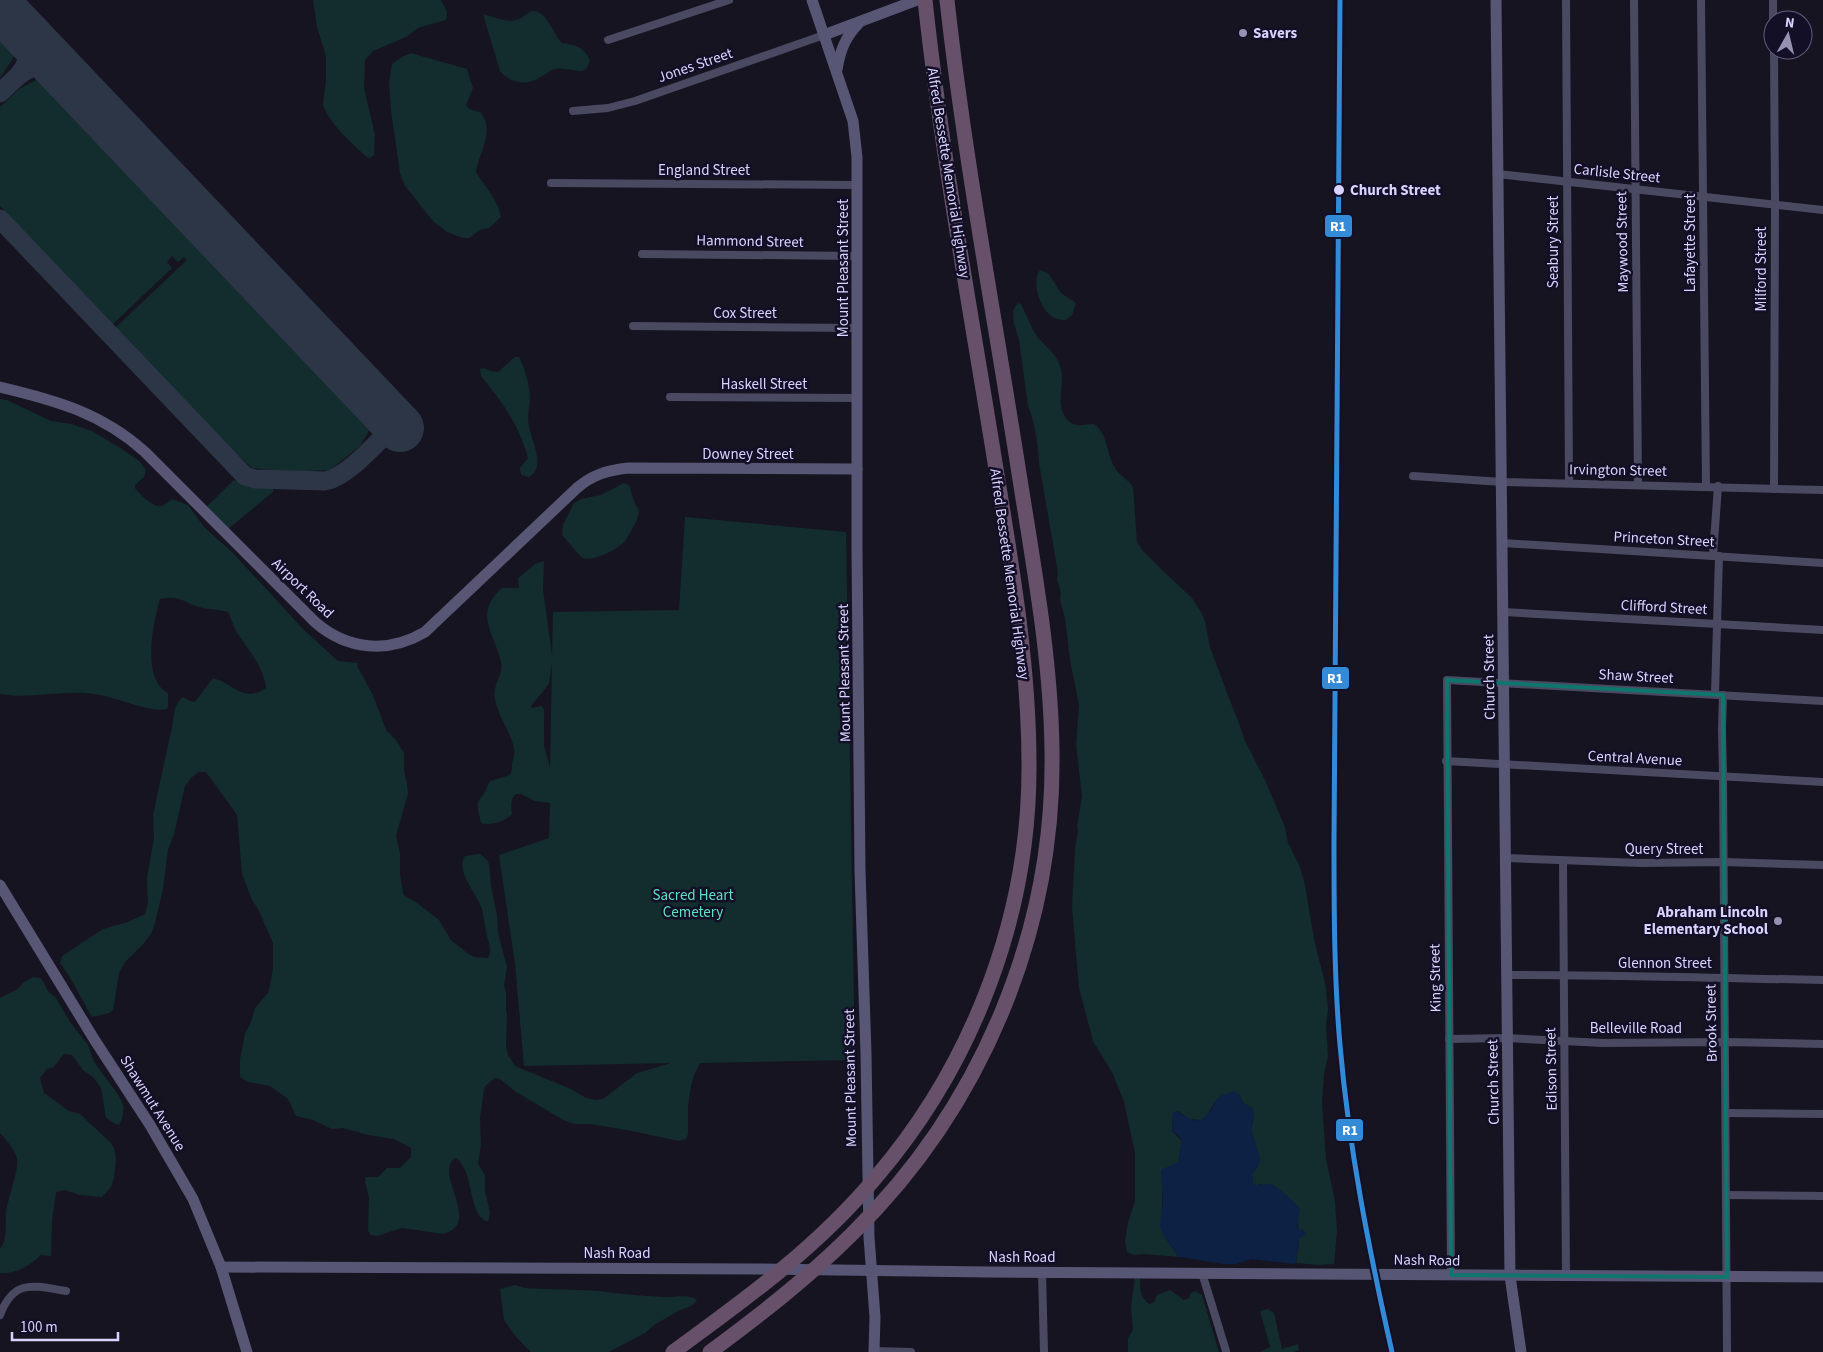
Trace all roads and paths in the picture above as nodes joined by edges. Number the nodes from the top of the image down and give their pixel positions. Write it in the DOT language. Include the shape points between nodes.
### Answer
graph roads {
  1 [pos="729,0"];
  2 [pos="812,0"];
  3 [pos="925,0"];
  4 [pos="947,0"];
  5 [pos="1496,0"];
  6 [pos="1566,0"];
  7 [pos="1634,0"];
  8 [pos="1701,0"];
  9 [pos="913,1"];
  10 [pos="860,21"];
  11 [pos="824,34"];
  12 [pos="608,40"];
  13 [pos="1774,60"];
  14 [pos="836,74"];
  15 [pos="573,111"];
  16 [pos="1498,174"];
  17 [pos="1567,181"];
  18 [pos="551,183"];
  19 [pos="858,185"];
  20 [pos="1635,189"];
  21 [pos="1703,196"];
  22 [pos="1775,204"];
  23 [pos="1823,210"];
  24 [pos="642,254"];
  25 [pos="858,256"];
  26 [pos="633,326"];
  27 [pos="858,328"];
  28 [pos="0,388"];
  29 [pos="670,397"];
  30 [pos="857,398"];
  31 [pos="639,468"];
  32 [pos="857,470"];
  33 [pos="1413,476"];
  34 [pos="1502,482"];
  35 [pos="1569,483"];
  36 [pos="1638,484"];
  37 [pos="1706,486"];
  38 [pos="1718,486"];
  39 [pos="1774,489"];
  40 [pos="1823,490"];
  41 [pos="1503,543"];
  42 [pos="1716,555"];
  43 [pos="1823,563"];
  44 [pos="1503,612"];
  45 [pos="1716,624"];
  46 [pos="1823,630"];
  47 [pos="1447,680"];
  48 [pos="1503,683"];
  49 [pos="1719,694"];
  50 [pos="1823,701"];
  51 [pos="1446,761"];
  52 [pos="1505,764"];
  53 [pos="1724,775"];
  54 [pos="1823,782"];
  55 [pos="1506,858"];
  56 [pos="1563,861"];
  57 [pos="1723,862"];
  58 [pos="1823,865"];
  59 [pos="0,885"];
  60 [pos="1507,975"];
  61 [pos="1563,975"];
  62 [pos="1724,977"];
  63 [pos="1823,980"];
  64 [pos="1507,1038"];
  65 [pos="1449,1039"];
  66 [pos="1564,1040"];
  67 [pos="1725,1042"];
  68 [pos="1823,1044"];
  69 [pos="1726,1113"];
  70 [pos="1823,1114"];
  71 [pos="1727,1195"];
  72 [pos="1823,1196"];
  73 [pos="221,1267"];
  74 [pos="872,1270"];
  75 [pos="1042,1272"];
  76 [pos="1202,1273"];
  77 [pos="1451,1275"];
  78 [pos="1510,1276"];
  79 [pos="1566,1276"];
  80 [pos="1727,1277"];
  81 [pos="1823,1277"];
  82 [pos="66,1291"];
  83 [pos="0,1315"];
  84 [pos="874,1351"];
  85 [pos="1226,1351"];
  86 [pos="247,1352"];
  87 [pos="673,1352"];
  88 [pos="710,1352"];
  89 [pos="911,1352"];
  90 [pos="1044,1352"];
  91 [pos="1521,1352"];
  92 [pos="1727,1352"];
  1 -- 12 [label="street"];
  2 -- 11 [label="main road, Mount Pleasant Street"];
  3 -- 87 [label="highway, Alfred Bessette Memorial Highway" via="950,188 1020,628 1029,764 1019,877 1002,947 974,1022 945,1080 912,1132 864,1192 816,1240"];
  4 -- 88 [label="highway, Alfred Bessette Memorial Highway" via="1046,653 1052,772 1040,884 1024,949 1003,1010 974,1074 937,1134 896,1187 844,1243 786,1294"];
  5 -- 16 [label="main road, Church Street"];
  6 -- 17 [label="street, Seabury Street"];
  7 -- 20 [label="street, Maywood Street"];
  8 -- 21 [label="street, Lafayette Street"];
  9 -- 10 [label="main road"];
  10 -- 11 [label="main road"];
  10 -- 14 [label="main road" via="843,44"];
  11 -- 14 [label="main road, Mount Pleasant Street"];
  11 -- 15 [label="street, Jones Street" via="635,101 608,108"];
  13 -- 22 [label="street, Milford Street"];
  14 -- 19 [label="main road, Mount Pleasant Street" via="855,130"];
  16 -- 17 [label="street, Carlisle Street"];
  16 -- 34 [label="main road, Church Street"];
  17 -- 20 [label="street, Carlisle Street"];
  17 -- 35 [label="street, Seabury Street"];
  18 -- 19 [label="street, England Street"];
  19 -- 25 [label="main road, Mount Pleasant Street"];
  20 -- 21 [label="street, Carlisle Street"];
  20 -- 36 [label="street, Maywood Street"];
  21 -- 22 [label="street, Carlisle Street"];
  21 -- 37 [label="street, Lafayette Street"];
  22 -- 23 [label="street, Carlisle Street"];
  22 -- 39 [label="street, Milford Street"];
  24 -- 25 [label="street, Hammond Street"];
  25 -- 27 [label="main road, Mount Pleasant Street"];
  26 -- 27 [label="street, Cox Street"];
  27 -- 30 [label="main road, Mount Pleasant Street"];
  28 -- 31 [label="main road, Airport Road" via="69,407 122,433 145,452 315,622 339,639 368,647 398,644 425,632 583,483 610,470"];
  29 -- 30 [label="street, Haskell Street"];
  30 -- 32 [label="main road, Mount Pleasant Street"];
  31 -- 32 [label="main road, Downey Street"];
  32 -- 74 [label="main road, Mount Pleasant Street" via="860,871"];
  33 -- 34 [label="street, Irvington Street"];
  34 -- 35 [label="street, Irvington Street"];
  34 -- 41 [label="main road, Church Street"];
  35 -- 36 [label="street, Irvington Street"];
  36 -- 37 [label="street, Irvington Street"];
  37 -- 38 [label="street, Irvington Street"];
  38 -- 39 [label="street, Irvington Street"];
  38 -- 42 [label="street, Brook Street"];
  39 -- 40 [label="street, Irvington Street"];
  41 -- 42 [label="street, Princeton Street"];
  41 -- 44 [label="main road, Church Street"];
  42 -- 43 [label="street, Princeton Street"];
  42 -- 45 [label="street, Brook Street"];
  44 -- 45 [label="street, Clifford Street"];
  44 -- 48 [label="main road, Church Street"];
  45 -- 46 [label="street, Clifford Street"];
  45 -- 49 [label="street, Brook Street"];
  47 -- 48 [label="street, Shaw Street"];
  47 -- 51 [label="street, King Street"];
  48 -- 49 [label="street, Shaw Street"];
  48 -- 52 [label="main road, Church Street"];
  49 -- 50 [label="street, Shaw Street"];
  49 -- 53 [label="street, Brook Street"];
  51 -- 52 [label="street, Central Avenue"];
  51 -- 65 [label="street, King Street"];
  52 -- 53 [label="street, Central Avenue"];
  52 -- 55 [label="main road, Church Street"];
  53 -- 54 [label="street, Central Avenue"];
  53 -- 57 [label="street, Brook Street"];
  55 -- 56 [label="street, Query Street"];
  55 -- 60 [label="main road, Church Street"];
  56 -- 57 [label="street, Query Street"];
  56 -- 61 [label="street, Edison Street"];
  57 -- 58 [label="street, Query Street"];
  57 -- 62 [label="street, Brook Street"];
  59 -- 73 [label="main road, Shawmut Avenue" via="193,1198"];
  60 -- 61 [label="street, Glennon Street"];
  60 -- 64 [label="main road, Church Street"];
  61 -- 62 [label="street, Glennon Street"];
  61 -- 66 [label="street, Edison Street"];
  62 -- 63 [label="street, Glennon Street"];
  62 -- 67 [label="street, Brook Street"];
  64 -- 65 [label="street, Belleville Road"];
  64 -- 66 [label="street, Belleville Road"];
  64 -- 78 [label="main road, Church Street"];
  65 -- 77 [label="street, King Street"];
  66 -- 67 [label="street, Belleville Road"];
  66 -- 79 [label="street, Edison Street"];
  67 -- 68 [label="street, Belleville Road"];
  67 -- 69 [label="street, Brook Street"];
  69 -- 70 [label="street"];
  69 -- 71 [label="street, Brook Street"];
  71 -- 72 [label="street"];
  71 -- 80 [label="street, Brook Street"];
  73 -- 74 [label="main road, Nash Road"];
  73 -- 86 [label="main road, Shawmut Avenue"];
  74 -- 75 [label="main road, Nash Road"];
  74 -- 84 [label="main road, Mount Pleasant Street"];
  75 -- 76 [label="main road, Nash Road"];
  75 -- 90 [label="street"];
  76 -- 77 [label="main road, Nash Road"];
  76 -- 85 [label="street"];
  77 -- 78 [label="main road, Nash Road"];
  78 -- 79 [label="main road, Nash Road"];
  78 -- 91 [label="main road, Church Street"];
  79 -- 80 [label="main road, Nash Road"];
  80 -- 81 [label="main road, Nash Road"];
  80 -- 92 [label="street, Brook Street"];
  82 -- 83 [label="street" via="20,1288 10,1296"];
  84 -- 89 [label="street"];
}
